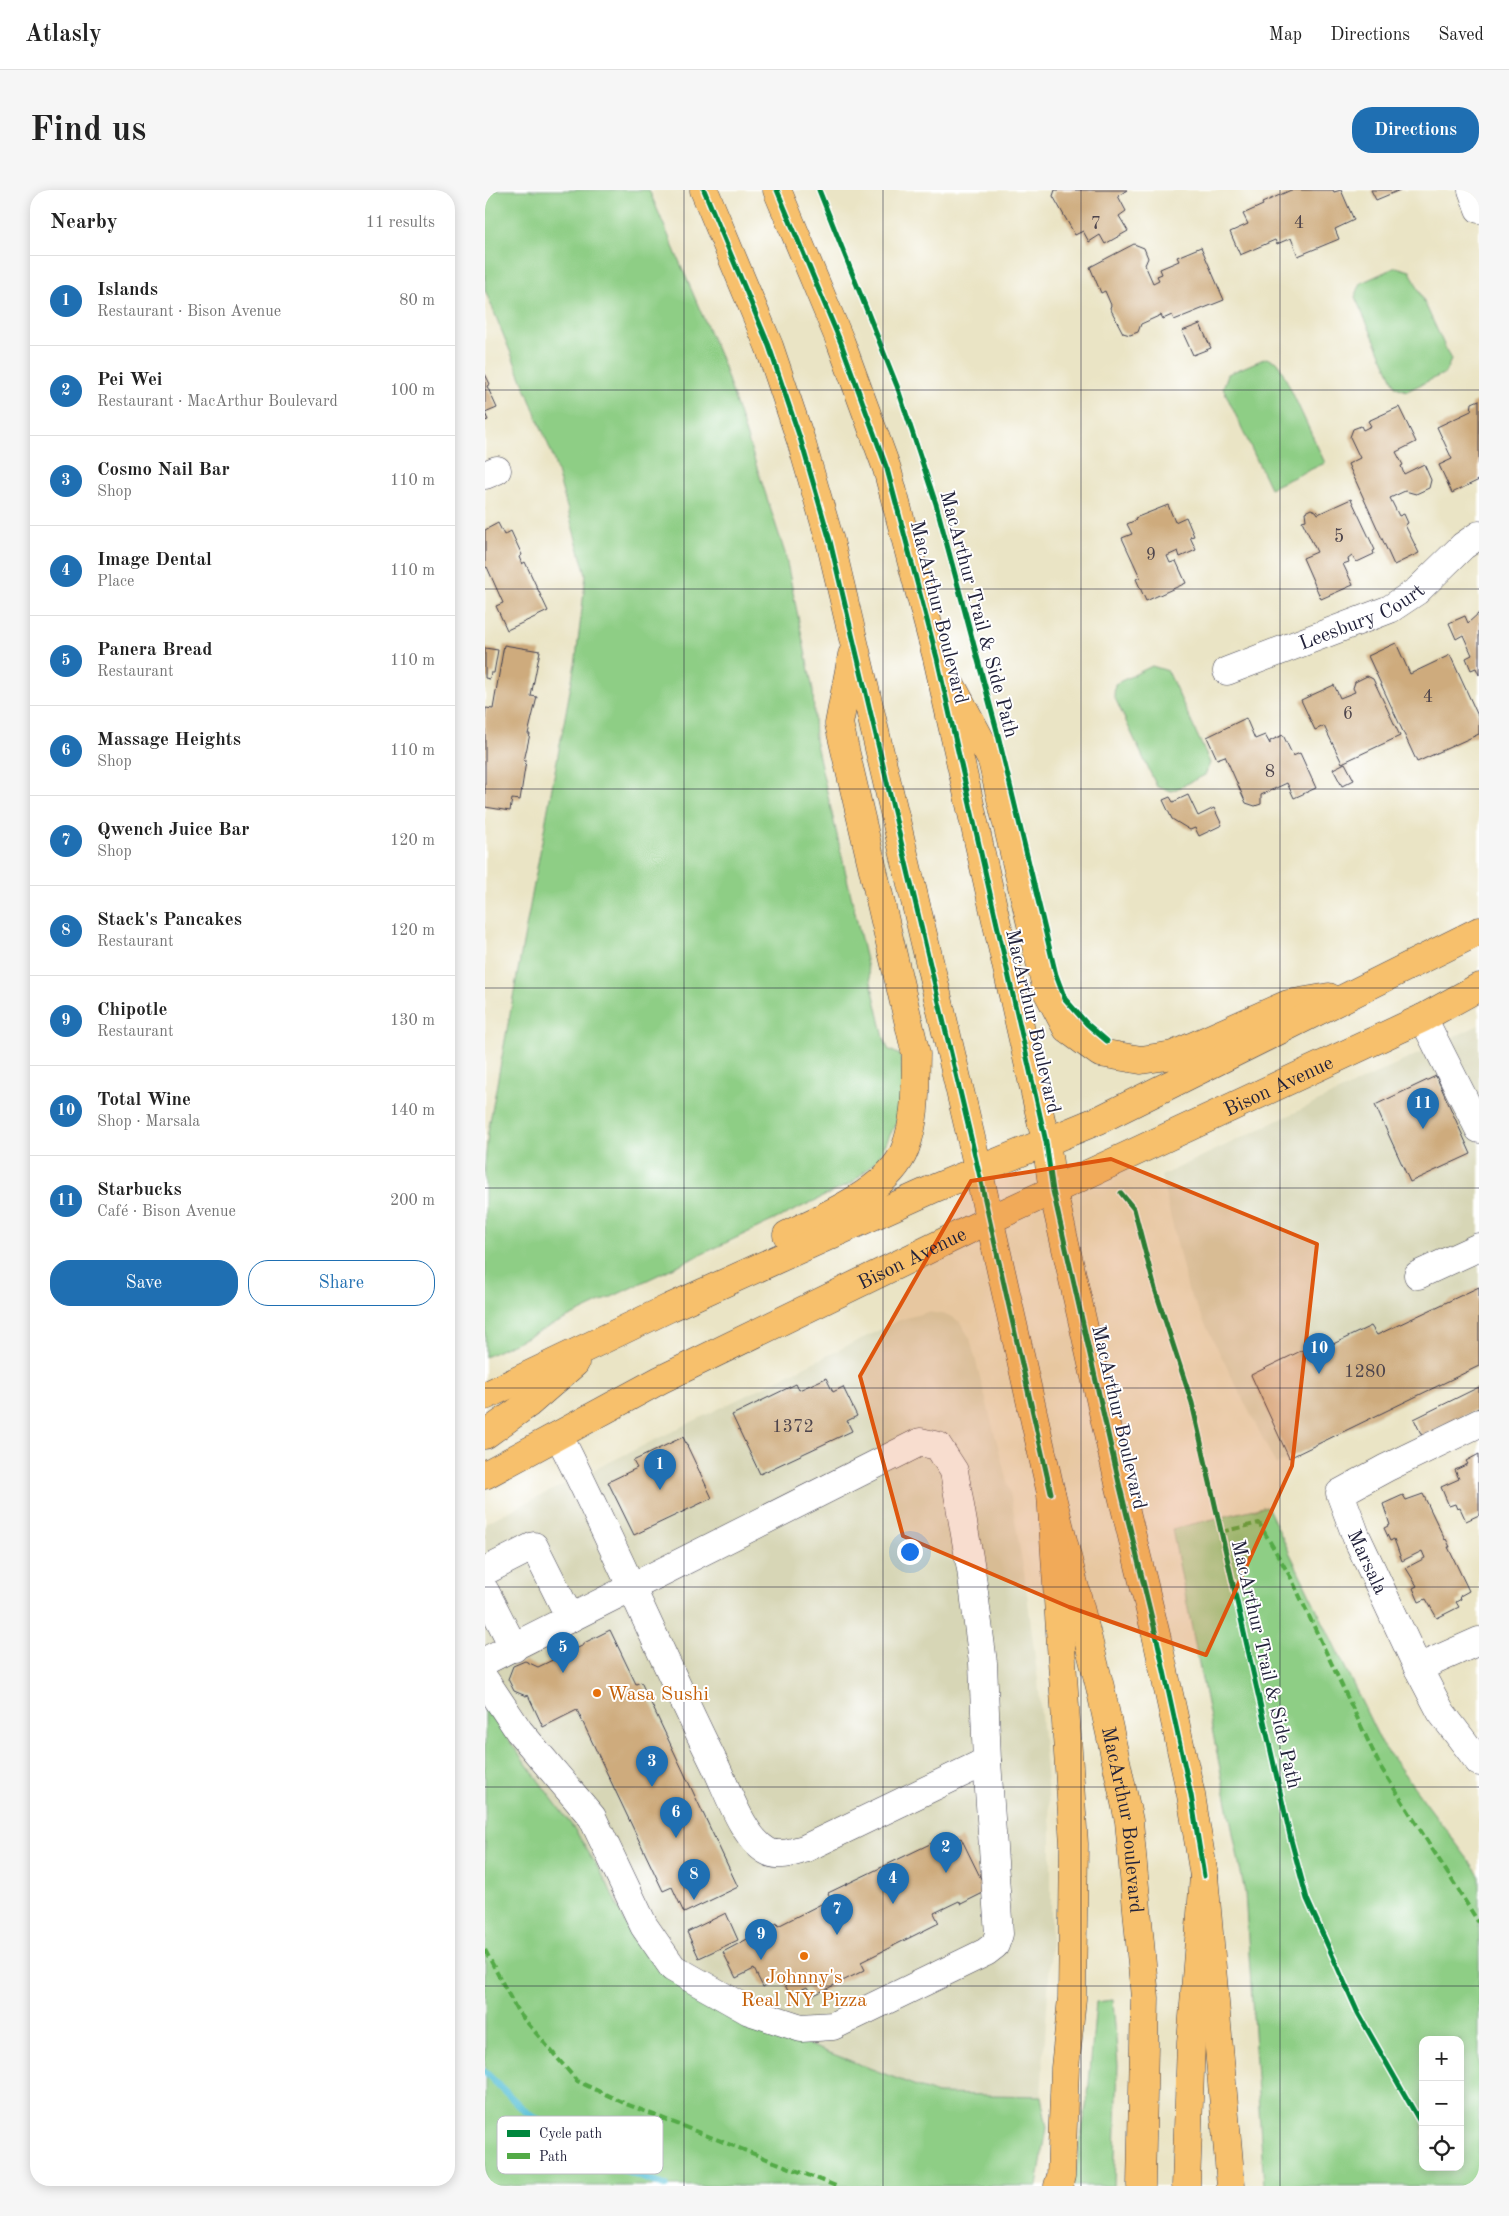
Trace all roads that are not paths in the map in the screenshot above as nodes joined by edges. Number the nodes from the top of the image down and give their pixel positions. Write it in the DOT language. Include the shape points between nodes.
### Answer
graph roads {
  1 [pos="704,190"];
  2 [pos="777,190"];
  3 [pos="1472,190"];
  4 [pos="1479,209"];
  5 [pos="1479,535"];
  6 [pos="853,646"];
  7 [pos="937,658"];
  8 [pos="1227,671"];
  9 [pos="1479,931"];
  10 [pos="1479,987"];
  11 [pos="1358,992"];
  12 [pos="1423,1018"];
  13 [pos="1479,1129"];
  14 [pos="1046,1142"];
  15 [pos="978,1170"];
  16 [pos="1053,1191"];
  17 [pos="989,1220"];
  18 [pos="1479,1247"];
  19 [pos="1418,1276"];
  20 [pos="669,1308"];
  21 [pos="598,1341"];
  22 [pos="485,1396"];
  23 [pos="1479,1423"];
  24 [pos="485,1435"];
  25 [pos="559,1436"];
  26 [pos="485,1475"];
  27 [pos="1051,1493"];
  28 [pos="485,1571"];
  29 [pos="632,1588"];
  30 [pos="485,1591"];
  31 [pos="570,1618"];
  32 [pos="1479,1641"];
  33 [pos="514,1648"];
  34 [pos="485,1662"];
  35 [pos="1418,1668"];
  36 [pos="485,1680"];
  37 [pos="987,1761"];
  38 [pos="1479,1762"];
  39 [pos="1204,1876"];
  40 [pos="1059,2181"];
  41 [pos="1141,2186"];
  42 [pos="1187,2186"];
  43 [pos="1231,2186"];
  1 -- 6 [label="main road, MacArthur Boulevard" via="769,346 801,441 830,541"];
  2 -- 7 [label="main road, MacArthur Boulevard" via="841,343 887,469"];
  3 -- 4 [label="street"];
  5 -- 8 [label="street, Leesbury Court" via="1463,546 1417,591 1390,608"];
  6 -- 15 [label="main road, MacArthur Boulevard"];
  6 -- 20 [label="main road" via="839,724 916,1054 915,1107 905,1150 877,1185 842,1207 720,1269"];
  7 -- 11 [label="main road" via="992,761 1047,991 1067,1029 1100,1052 1141,1060 1173,1055 1288,1004"];
  7 -- 14 [label="main road, MacArthur Boulevard"];
  9 -- 11 [label="main road"];
  10 -- 12 [label="main road, Bison Avenue"];
  11 -- 14 [label="main road" via="1099,1120"];
  12 -- 13 [label="street"];
  12 -- 16 [label="main road, Bison Avenue"];
  14 -- 15 [label="main road"];
  14 -- 16 [label="main road, MacArthur Boulevard"];
  15 -- 17 [label="main road, MacArthur Boulevard"];
  15 -- 20 [label="main road"];
  16 -- 17 [label="main road, Bison Avenue"];
  16 -- 39 [label="main road, MacArthur Boulevard" via="1157,1639 1191,1795"];
  17 -- 25 [label="main road, Bison Avenue" via="660,1380"];
  17 -- 27 [label="main road, MacArthur Boulevard"];
  18 -- 19 [label="street"];
  20 -- 21 [label="main road"];
  21 -- 22 [label="main road"];
  21 -- 24 [label="main road" via="528,1404"];
  23 -- 35 [label="street, Marsala" via="1340,1494"];
  25 -- 26 [label="main road, Bison Avenue"];
  25 -- 29 [label="street"];
  27 -- 40 [label="main road" via="1074,1844 1071,1998"];
  27 -- 41 [label="main road, MacArthur Boulevard" via="1100,1687 1129,1821 1145,1998"];
  28 -- 31 [label="street" via="534,1546"];
  29 -- 31 [label="street"];
  29 -- 37 [label="street" via="749,1835 767,1852 781,1855 804,1850"];
  29 -- 37 [label="street" via="920,1442 938,1446 954,1470 971,1569 983,1663"];
  30 -- 33 [label="street"];
  31 -- 33 [label="street"];
  32 -- 35 [label="street"];
  33 -- 34 [label="street"];
  35 -- 38 [label="street, Marsala" via="1441,1712"];
  36 -- 37 [label="street" via="519,1731 592,1817 643,1926 673,1968 749,2011 801,2028 833,2026 995,1945 999,1934"];
  39 -- 42 [label="main road, MacArthur Boulevard" via="1191,2043"];
  39 -- 43 [label="main road"];
}
